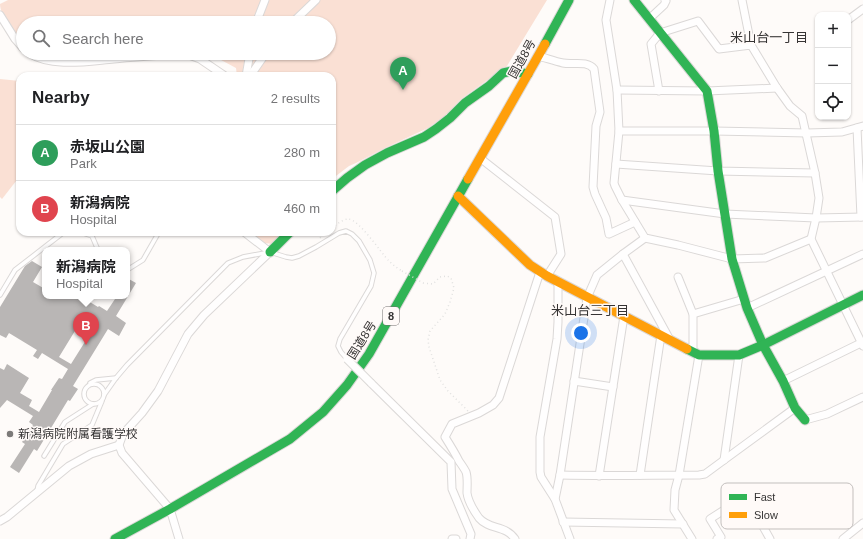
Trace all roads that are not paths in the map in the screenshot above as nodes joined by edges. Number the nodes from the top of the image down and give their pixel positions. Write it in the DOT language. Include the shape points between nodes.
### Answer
graph roads {
  1 [pos="265,0"];
  2 [pos="316,0"];
  3 [pos="569,0"];
  4 [pos="610,0"];
  5 [pos="634,0"];
  6 [pos="665,0"];
  7 [pos="742,0"];
  8 [pos="863,9"];
  9 [pos="0,15"];
  10 [pos="259,16"];
  11 [pos="299,16"];
  12 [pos="851,18"];
  13 [pos="649,19"];
  14 [pos="660,34"];
  15 [pos="16,40"];
  16 [pos="751,45"];
  17 [pos="538,56"];
  18 [pos="48,60"];
  19 [pos="102,60"];
  20 [pos="203,60"];
  21 [pos="249,60"];
  22 [pos="261,60"];
  23 [pos="219,72"];
  24 [pos="247,72"];
  25 [pos="253,72"];
  26 [pos="528,74"];
  27 [pos="777,88"];
  28 [pos="617,90"];
  29 [pos="659,91"];
  30 [pos="707,91"];
  31 [pos="860,127"];
  32 [pos="619,131"];
  33 [pos="714,131"];
  34 [pos="807,134"];
  35 [pos="480,158"];
  36 [pos="616,164"];
  37 [pos="718,171"];
  38 [pos="816,173"];
  39 [pos="336,188"];
  40 [pos="458,196"];
  41 [pos="622,200"];
  42 [pos="725,214"];
  43 [pos="862,217"];
  44 [pos="816,218"];
  45 [pos="635,222"];
  46 [pos="336,235"];
  47 [pos="59,236"];
  48 [pos="92,236"];
  49 [pos="157,236"];
  50 [pos="249,236"];
  51 [pos="286,236"];
  52 [pos="334,236"];
  53 [pos="645,238"];
  54 [pos="811,239"];
  55 [pos="45,247"];
  56 [pos="97,247"];
  57 [pos="42,249"];
  58 [pos="270,252"];
  59 [pos="623,254"];
  60 [pos="863,254"];
  61 [pos="732,259"];
  62 [pos="130,268"];
  63 [pos="827,271"];
  64 [pos="544,274"];
  65 [pos="678,277"];
  66 [pos="558,283"];
  67 [pos="0,295"];
  68 [pos="863,295"];
  69 [pos="587,298"];
  70 [pos="744,299"];
  71 [pos="843,305"];
  72 [pos="747,308"];
  73 [pos="693,314"];
  74 [pos="624,316"];
  75 [pos="661,336"];
  76 [pos="670,340"];
  77 [pos="862,344"];
  78 [pos="763,345"];
  79 [pos="696,354"];
  80 [pos="739,355"];
  81 [pos="347,359"];
  82 [pos="116,378"];
  83 [pos="574,381"];
  84 [pos="783,381"];
  85 [pos="88,385"];
  86 [pos="613,388"];
  87 [pos="104,395"];
  88 [pos="863,397"];
  89 [pos="85,400"];
  90 [pos="102,400"];
  91 [pos="93,404"];
  92 [pos="795,408"];
  93 [pos="85,409"];
  94 [pos="805,420"];
  95 [pos="119,445"];
  96 [pos="44,456"];
  97 [pos="724,460"];
  98 [pos="560,475"];
  99 [pos="640,475"];
  100 [pos="679,475"];
  101 [pos="599,476"];
  102 [pos="36,494"];
  103 [pos="555,499"];
  104 [pos="170,509"];
  105 [pos="721,512"];
  106 [pos="0,520"];
  107 [pos="563,522"];
  108 [pos="863,523"];
  109 [pos="683,524"];
  110 [pos="764,529"];
  111 [pos="115,539"];
  112 [pos="179,539"];
  113 [pos="452,539"];
  114 [pos="456,539"];
  115 [pos="470,539"];
  116 [pos="515,539"];
  117 [pos="570,539"];
  118 [pos="692,539"];
  119 [pos="717,539"];
  120 [pos="770,539"];
  121 [pos="843,539"];
  1 -- 10 [label="street"];
  2 -- 11 [label="street"];
  3 -- 17 [label="main road, 国道8号 / 8"];
  4 -- 28 [label="street" via="606,20"];
  5 -- 13 [label="main road"];
  6 -- 13 [label="street" via="664,5"];
  7 -- 16 [label="street"];
  8 -- 12 [label="street"];
  9 -- 15 [label="street"];
  13 -- 14 [label="main road"];
  14 -- 16 [label="street" via="698,21 719,49"];
  14 -- 29 [label="street" via="651,44"];
  14 -- 30 [label="main road"];
  16 -- 27 [label="street"];
  17 -- 26 [label="main road, 国道8号 / 8"];
  17 -- 45 [label="street" via="564,64 587,64 594,69 600,112 596,126 595,194 606,218 609,234"];
  18 -- 19 [label="street"];
  20 -- 23 [label="street"];
  21 -- 24 [label="street"];
  22 -- 25 [label="street"];
  26 -- 35 [label="main road, 国道8号 / 8"];
  26 -- 39 [label="main road" via="512,71 503,73 436,129 366,165"];
  27 -- 30 [label="street"];
  27 -- 34 [label="street" via="790,106 802,116"];
  28 -- 29 [label="street"];
  28 -- 32 [label="street"];
  29 -- 30 [label="street"];
  30 -- 33 [label="main road"];
  31 -- 34 [label="street" via="842,132"];
  31 -- 43 [label="street"];
  32 -- 33 [label="street"];
  32 -- 36 [label="street"];
  33 -- 34 [label="street"];
  33 -- 37 [label="main road"];
  34 -- 38 [label="street"];
  35 -- 40 [label="main road, 国道8号 / 8"];
  35 -- 64 [label="street" via="555,217 562,254"];
  36 -- 37 [label="street"];
  36 -- 41 [label="street" via="614,183"];
  37 -- 38 [label="street"];
  37 -- 42 [label="main road"];
  38 -- 44 [label="street" via="819,198"];
  40 -- 64 [label="main road" via="530,265"];
  40 -- 104 [label="main road, 国道8号 / 8" via="369,354 347,385 323,412 290,439"];
  41 -- 42 [label="street"];
  41 -- 45 [label="street"];
  42 -- 44 [label="street"];
  42 -- 61 [label="main road"];
  43 -- 44 [label="street"];
  44 -- 54 [label="street"];
  45 -- 53 [label="street"];
  46 -- 81 [label="lane" via="346,231 352,234 359,241 374,272 371,286 340,339 338,346"];
  47 -- 55 [label="lane"];
  48 -- 56 [label="lane"];
  49 -- 62 [label="lane" via="143,260"];
  50 -- 58 [label="street"];
  51 -- 58 [label="main road"];
  52 -- 58 [label="lane" via="292,258"];
  53 -- 59 [label="street"];
  53 -- 61 [label="street"];
  54 -- 61 [label="street" via="765,258"];
  54 -- 63 [label="street"];
  57 -- 67 [label="lane" via="15,270"];
  58 -- 82 [label="lane" via="243,257 228,263"];
  58 -- 95 [label="street" via="204,315 188,334 158,391 123,434"];
  59 -- 69 [label="street" via="597,275"];
  59 -- 76 [label="street"];
  60 -- 63 [label="street"];
  61 -- 70 [label="main road"];
  63 -- 71 [label="street"];
  63 -- 72 [label="street"];
  64 -- 66 [label="main road"];
  64 -- 116 [label="street" via="499,398 480,413 452,424 445,437 466,472 469,502 479,518 491,526 505,530"];
  65 -- 73 [label="street"];
  66 -- 69 [label="main road"];
  66 -- 103 [label="street" via="557,339 540,437 541,477"];
  68 -- 71 [label="main road"];
  69 -- 74 [label="main road"];
  69 -- 83 [label="street"];
  70 -- 72 [label="main road"];
  70 -- 73 [label="street"];
  71 -- 77 [label="street"];
  71 -- 78 [label="main road"];
  72 -- 78 [label="main road"];
  73 -- 79 [label="street"];
  74 -- 75 [label="main road"];
  74 -- 86 [label="street"];
  75 -- 76 [label="main road"];
  75 -- 99 [label="street"];
  76 -- 79 [label="main road"];
  77 -- 84 [label="street"];
  78 -- 80 [label="main road"];
  78 -- 84 [label="main road"];
  79 -- 80 [label="main road"];
  79 -- 100 [label="street"];
  80 -- 97 [label="street"];
  81 -- 115 [label="street, bridge" via="451,462 452,490 471,534"];
  82 -- 85 [label="lane" via="96,380"];
  82 -- 87 [label="lane"];
  83 -- 86 [label="street"];
  83 -- 98 [label="street"];
  84 -- 92 [label="main road"];
  85 -- 87 [label="lane" via="100,386"];
  85 -- 89 [label="lane" via="84,393"];
  86 -- 101 [label="street"];
  87 -- 90 [label="lane"];
  88 -- 94 [label="street" via="827,414"];
  89 -- 91 [label="lane"];
  89 -- 93 [label="lane"];
  90 -- 91 [label="lane"];
  90 -- 102 [label="lane" via="92,425 63,444 38,486"];
  91 -- 93 [label="lane"];
  92 -- 94 [label="main road"];
  92 -- 97 [label="street"];
  93 -- 96 [label="lane" via="65,422"];
  95 -- 102 [label="street" via="91,454 69,466"];
  95 -- 104 [label="street" via="122,453"];
  97 -- 100 [label="street" via="705,474"];
  98 -- 101 [label="street"];
  98 -- 103 [label="street"];
  99 -- 100 [label="street"];
  99 -- 101 [label="street"];
  100 -- 109 [label="street" via="674,510"];
  102 -- 106 [label="street"];
  103 -- 107 [label="street"];
  104 -- 111 [label="main road, 国道8号 / 8"];
  104 -- 112 [label="street"];
  105 -- 119 [label="street" via="710,519 721,537"];
  107 -- 109 [label="street"];
  107 -- 117 [label="street"];
  108 -- 121 [label="street"];
  109 -- 118 [label="street"];
  110 -- 120 [label="street"];
  113 -- 114 [label="street"];
}
